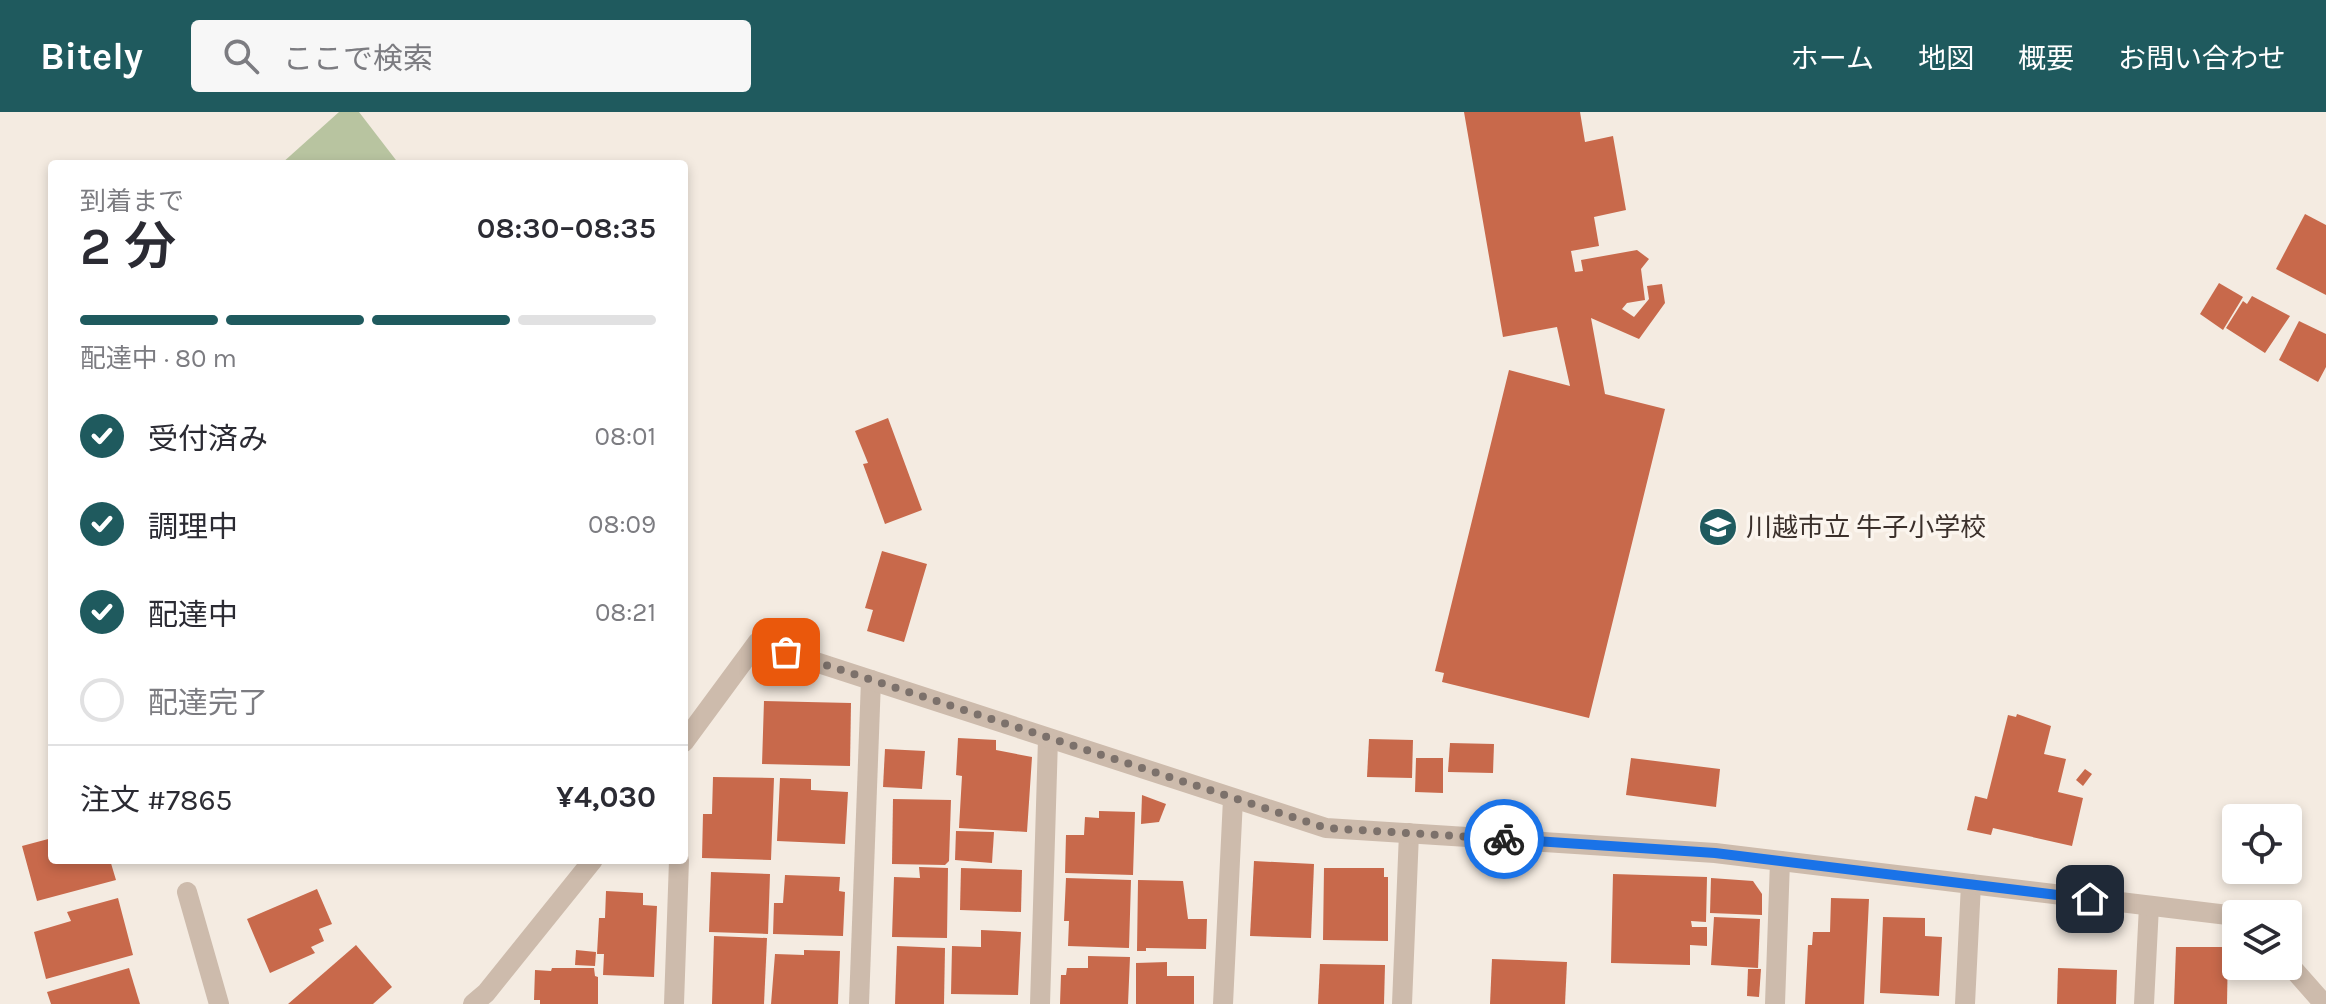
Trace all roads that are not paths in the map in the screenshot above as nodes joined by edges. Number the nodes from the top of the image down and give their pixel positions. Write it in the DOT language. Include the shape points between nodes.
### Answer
graph roads {
  1 [pos="871,680"];
  2 [pos="688,737"];
  3 [pos="1048,739"];
  4 [pos="1233,799"];
  5 [pos="1409,833"];
  6 [pos="1780,861"];
  7 [pos="590,864"];
  8 [pos="679,864"];
  9 [pos="1971,884"];
  10 [pos="187,892"];
  11 [pos="2149,906"];
  12 [pos="2222,914"];
  13 [pos="2302,979"];
  14 [pos="482,1000"];
  15 [pos="219,1004"];
  16 [pos="674,1004"];
  17 [pos="859,1004"];
  18 [pos="1040,1004"];
  19 [pos="1223,1004"];
  20 [pos="1402,1004"];
  21 [pos="1775,1004"];
  22 [pos="1965,1004"];
  23 [pos="2144,1004"];
  24 [pos="2324,1004"];
  1 -- 2 [label="street" via="757,643"];
  1 -- 3 [label="street"];
  1 -- 17 [label="street"];
  3 -- 4 [label="street"];
  3 -- 18 [label="street"];
  4 -- 5 [label="street" via="1326,828"];
  4 -- 19 [label="street"];
  5 -- 6 [label="street"];
  5 -- 20 [label="street"];
  6 -- 9 [label="street"];
  6 -- 21 [label="street"];
  7 -- 14 [label="street"];
  8 -- 16 [label="street"];
  9 -- 11 [label="street"];
  9 -- 22 [label="street"];
  10 -- 15 [label="street"];
  11 -- 12 [label="street"];
  11 -- 23 [label="street"];
  13 -- 24 [label="street"];
}
